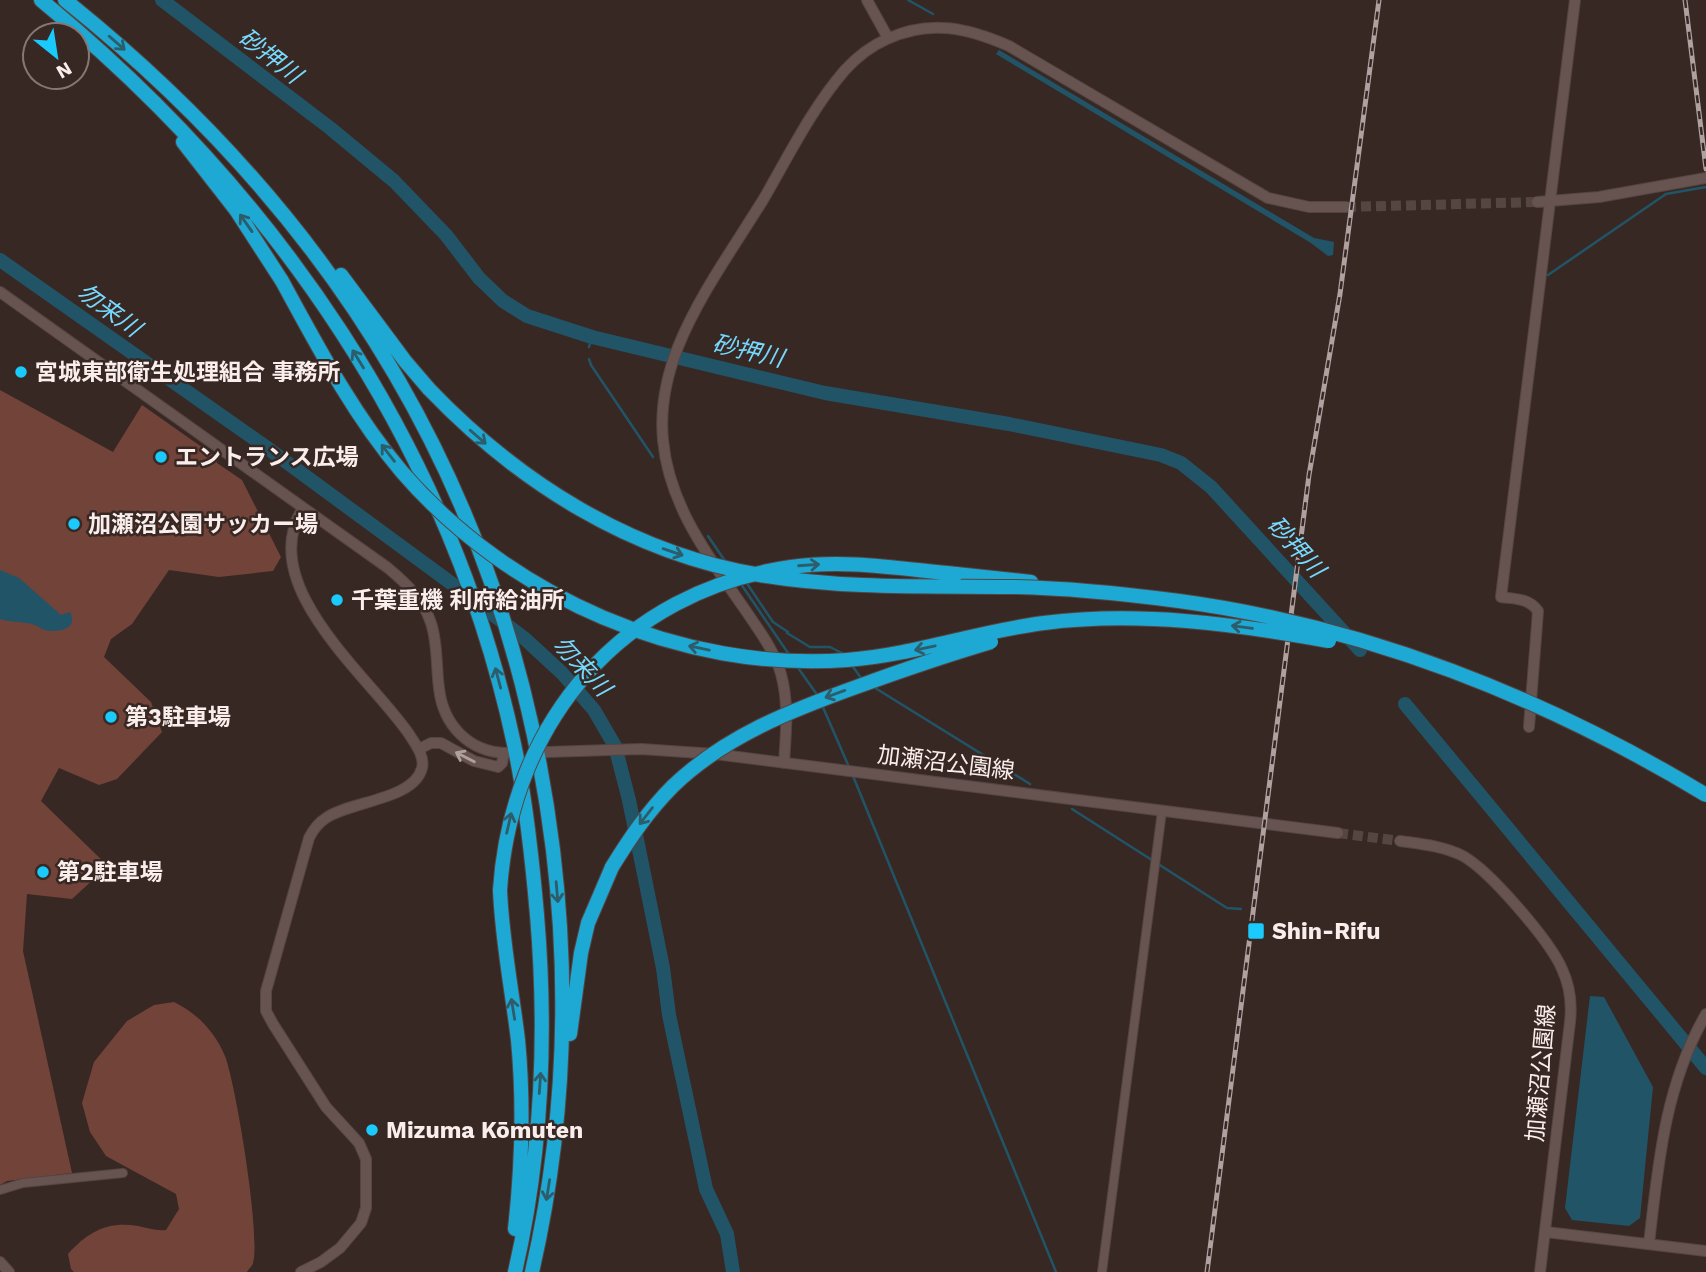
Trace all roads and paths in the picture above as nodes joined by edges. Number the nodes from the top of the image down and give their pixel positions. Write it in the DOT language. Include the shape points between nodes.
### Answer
graph roads {
  1 [pos="41,0"];
  2 [pos="867,0"];
  3 [pos="1575,0"];
  4 [pos="61,7"];
  5 [pos="888,38"];
  6 [pos="199,118"];
  7 [pos="1706,178"];
  8 [pos="1543,202"];
  9 [pos="1346,207"];
  10 [pos="0,292"];
  11 [pos="303,508"];
  12 [pos="1181,601"];
  13 [pos="1112,618"];
  14 [pos="1429,664"];
  15 [pos="1529,727"];
  16 [pos="419,749"];
  17 [pos="508,750"];
  18 [pos="547,751"];
  19 [pos="784,763"];
  20 [pos="1706,795"];
  21 [pos="1162,811"];
  22 [pos="1338,833"];
  23 [pos="1400,841"];
  24 [pos="1704,1017"];
  25 [pos="557,1122"];
  26 [pos="124,1172"];
  27 [pos="0,1189"];
  28 [pos="1546,1232"];
  29 [pos="1648,1244"];
  30 [pos="1706,1251"];
  31 [pos="0,1262"];
  32 [pos="9,1272"];
  33 [pos="301,1272"];
  34 [pos="512,1272"];
  35 [pos="532,1272"];
  36 [pos="1102,1272"];
  37 [pos="1540,1272"];
  1 -- 4 [label="highway"];
  2 -- 5 [label="street"];
  3 -- 8 [label="street"];
  4 -- 6 [label="highway, one-way" via="124,48"];
  13 -- 4 [label="highway, one-way, bridge" via="1042,623 885,656 773,660 659,638 618,624 542,587 468,536 402,471 346,396 269,258 236,209"];
  17 -- 4 [label="highway, one-way, bridge" via="480,618 451,539 403,437 356,355 276,237 216,165"];
  5 -- 9 [label="street" via="930,27 982,34 1268,198 1309,207"];
  5 -- 19 [label="street" via="856,60 827,93 691,320 670,369 663,407 663,439 678,501 780,670 786,713"];
  6 -- 12 [label="highway, one-way, bridge" via="296,219 405,361 455,415 547,490 618,530 726,568 794,579 1068,589"];
  6 -- 25 [label="highway, one-way, bridge" via="260,185 364,324 411,402 452,484 486,568 513,650 545,791 562,955"];
  7 -- 8 [label="street"];
  8 -- 15 [label="street" via="1501,597 1525,600 1538,611"];
  10 -- 11 [label="street"];
  11 -- 16 [label="street" via="290,538 290,556 304,594 341,652"];
  11 -- 17 [label="street" via="415,592 432,625 439,690 449,721 472,745"];
  12 -- 14 [label="highway, bridge" via="1331,632"];
  34 -- 12 [label="highway, one-way, bridge" via="521,1092 503,944 500,890 505,841 531,757 580,682 619,643 700,592 770,570 807,565 844,564 1083,587"];
  14 -- 13 [label="highway, one-way, bridge" via="1365,647 1264,630"];
  13 -- 25 [label="highway, one-way, bridge" via="1037,630 969,648 833,695 756,727 674,785 650,810 612,867 592,914 581,953"];
  14 -- 20 [label="highway, bridge" via="1551,712"];
  17 -- 16 [label="street, one-way" via="498,767 474,761 441,743"];
  16 -- 33 [label="street" via="422,768 409,787 337,812 315,828 265,991 266,1012 273,1024 366,1159 366,1208 361,1223 340,1248"];
  34 -- 17 [label="highway, one-way" via="535,1149 543,1029 533,870"];
  18 -- 19 [label="street, 加瀬沼公園線" via="631,749"];
  19 -- 21 [label="street, 加瀬沼公園線"];
  21 -- 22 [label="street, 加瀬沼公園線"];
  21 -- 36 [label="street"];
  23 -- 28 [label="street, 加瀬沼公園線" via="1443,848 1478,866 1552,950 1566,977 1570,1022"];
  24 -- 29 [label="street" via="1668,1109"];
  25 -- 35 [label="highway, one-way"];
  26 -- 27 [label="street"];
  28 -- 29 [label="street"];
  28 -- 37 [label="street, 加瀬沼公園線"];
  29 -- 30 [label="street"];
  31 -- 32 [label="street"];
}
